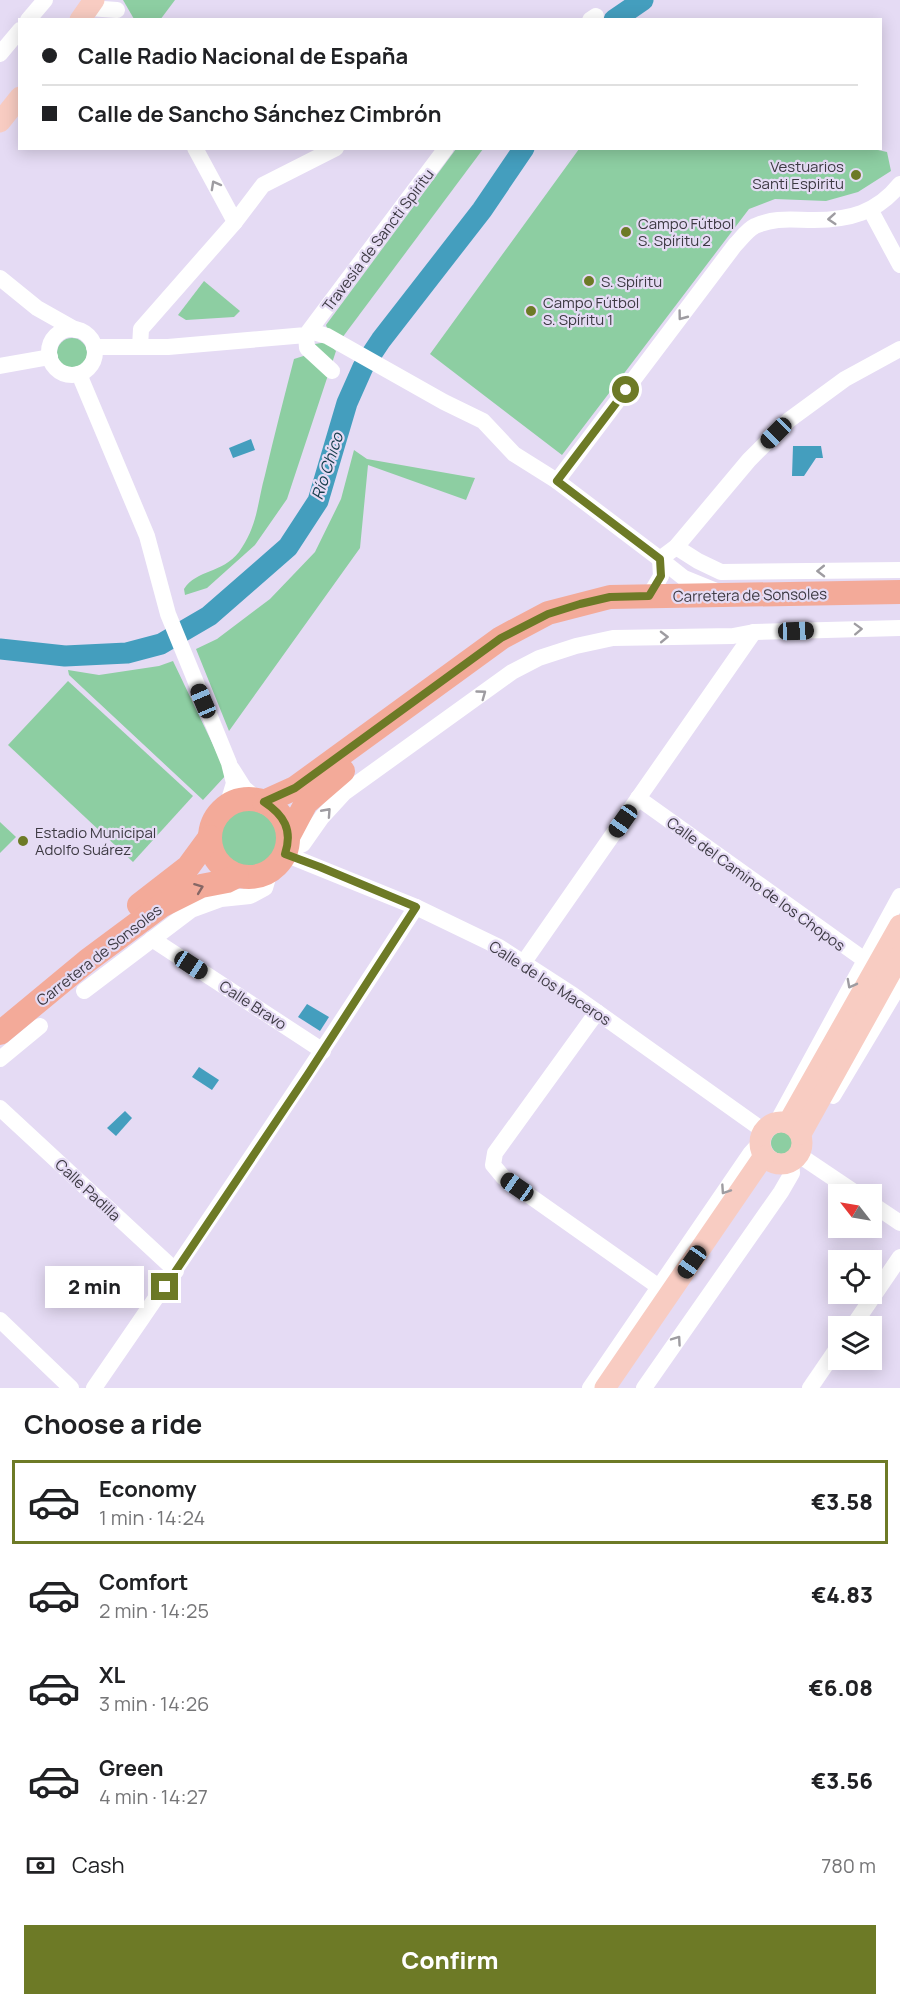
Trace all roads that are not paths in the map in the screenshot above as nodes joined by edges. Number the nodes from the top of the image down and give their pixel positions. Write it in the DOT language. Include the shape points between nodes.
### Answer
graph roads {
  1 [pos="45,0"];
  2 [pos="88,9"];
  3 [pos="117,10"];
  4 [pos="30,18"];
  5 [pos="18,32"];
  6 [pos="0,54"];
  7 [pos="18,100"];
  8 [pos="0,122"];
  9 [pos="196,150"];
  10 [pos="332,150"];
  11 [pos="445,150"];
  12 [pos="900,184"];
  13 [pos="871,211"];
  14 [pos="235,222"];
  15 [pos="900,265"];
  16 [pos="0,278"];
  17 [pos="37,308"];
  18 [pos="76,330"];
  19 [pos="308,333"];
  20 [pos="54,339"];
  21 [pos="94,347"];
  22 [pos="140,347"];
  23 [pos="900,349"];
  24 [pos="50,357"];
  25 [pos="0,366"];
  26 [pos="332,371"];
  27 [pos="80,374"];
  28 [pos="557,481"];
  29 [pos="676,547"];
  30 [pos="660,559"];
  31 [pos="900,570"];
  32 [pos="900,592"];
  33 [pos="649,596"];
  34 [pos="729,596"];
  35 [pos="900,608"];
  36 [pos="900,628"];
  37 [pos="754,632"];
  38 [pos="229,763"];
  39 [pos="638,798"];
  40 [pos="261,801"];
  41 [pos="227,806"];
  42 [pos="210,837"];
  43 [pos="282,853"];
  44 [pos="237,876"];
  45 [pos="900,896"];
  46 [pos="416,907"];
  47 [pos="900,925"];
  48 [pos="152,939"];
  49 [pos="900,956"];
  50 [pos="524,962"];
  51 [pos="870,964"];
  52 [pos="900,984"];
  53 [pos="84,991"];
  54 [pos="597,1012"];
  55 [pos="0,1014"];
  56 [pos="40,1026"];
  57 [pos="0,1033"];
  58 [pos="323,1051"];
  59 [pos="0,1059"];
  60 [pos="0,1108"];
  61 [pos="782,1143"];
  62 [pos="842,1184"];
  63 [pos="882,1211"];
  64 [pos="900,1223"];
  65 [pos="900,1257"];
  66 [pos="176,1271"];
  67 [pos="659,1287"];
  68 [pos="860,1316"];
  69 [pos="0,1320"];
  70 [pos="828,1362"];
  71 [pos="71,1388"];
  72 [pos="94,1388"];
  73 [pos="590,1388"];
  74 [pos="605,1388"];
  75 [pos="621,1388"];
  76 [pos="644,1388"];
  77 [pos="810,1388"];
  1 -- 4 [label="street"];
  2 -- 3 [label="street"];
  5 -- 6 [label="street"];
  7 -- 8 [label="main road"];
  14 -- 9 [label="street, one-way"];
  10 -- 14 [label="street" via="263,185"];
  11 -- 19 [label="street, Travesía de Sancti Spiritu"];
  12 -- 13 [label="street"];
  13 -- 15 [label="street"];
  13 -- 28 [label="street, one-way" via="841,219 780,218 752,227"];
  14 -- 22 [label="street" via="141,328"];
  16 -- 17 [label="street"];
  17 -- 18 [label="street"];
  17 -- 20 [label="street"];
  18 -- 20 [label="street" via="64,331"];
  18 -- 21 [label="street" via="88,336"];
  19 -- 22 [label="street"];
  19 -- 26 [label="street" via="306,348"];
  19 -- 28 [label="street" via="327,336 483,421 514,454"];
  20 -- 24 [label="street"];
  21 -- 22 [label="street"];
  21 -- 27 [label="street" via="93,360"];
  23 -- 29 [label="street" via="845,379 789,420 748,460"];
  24 -- 25 [label="street"];
  24 -- 27 [label="street" via="61,372"];
  27 -- 38 [label="street" via="147,536 168,614"];
  28 -- 30 [label="street"];
  29 -- 30 [label="street"];
  31 -- 29 [label="street, Carretera de Sonsoles, one-way" via="721,572"];
  30 -- 33 [label="street" via="661,576"];
  30 -- 34 [label="street" via="684,578"];
  32 -- 34 [label="highway, Carretera de Sonsoles"];
  33 -- 34 [label="highway, Carretera de Sonsoles"];
  33 -- 40 [label="highway, Carretera de Sonsoles" via="610,597 580,604 548,614 501,638 295,788"];
  35 -- 43 [label="highway, Carretera de Sonsoles" via="613,613 554,628 508,651 326,784 306,803"];
  37 -- 36 [label="street, one-way"];
  37 -- 39 [label="street"];
  43 -- 37 [label="street, one-way" via="303,844 344,793 512,672 539,658 613,638 733,636"];
  38 -- 40 [label="street" via="244,788"];
  38 -- 41 [label="street" via="234,783"];
  39 -- 50 [label="street"];
  39 -- 51 [label="street, Calle del Camino de los Chopos"];
  40 -- 41 [label="highway" via="242,800"];
  40 -- 43 [label="highway" via="276,810 285,822"];
  41 -- 42 [label="highway" via="214,820"];
  42 -- 44 [label="highway" via="217,861"];
  42 -- 55 [label="highway, Carretera de Sonsoles" via="188,867"];
  43 -- 44 [label="highway" via="258,876"];
  43 -- 46 [label="street, Calle de los Maceros"];
  43 -- 48 [label="street" via="265,888 250,896 221,899 191,910"];
  57 -- 44 [label="highway, Carretera de Sonsoles, one-way" via="161,906 201,886"];
  45 -- 51 [label="street"];
  46 -- 50 [label="street, Calle de los Maceros"];
  46 -- 58 [label="street"];
  47 -- 51 [label="main road"];
  48 -- 53 [label="street"];
  48 -- 58 [label="street, Calle Bravo"];
  49 -- 61 [label="main road"];
  50 -- 54 [label="street, Calle de los Maceros"];
  51 -- 61 [label="main road, one-way"];
  52 -- 61 [label="street"];
  54 -- 61 [label="street, Calle de los Maceros"];
  54 -- 67 [label="street" via="495,1153 493,1165 503,1177"];
  56 -- 59 [label="street"];
  58 -- 66 [label="street"];
  60 -- 66 [label="street, Calle Padilla"];
  61 -- 62 [label="street, Calle de los Maceros"];
  61 -- 67 [label="street, one-way" via="750,1154"];
  61 -- 74 [label="main road"];
  61 -- 75 [label="main road"];
  76 -- 61 [label="street, one-way" via="792,1173"];
  63 -- 64 [label="street"];
  65 -- 68 [label="street"];
  66 -- 72 [label="street"];
  67 -- 73 [label="street"];
  69 -- 71 [label="street"];
  70 -- 77 [label="street"];
}
